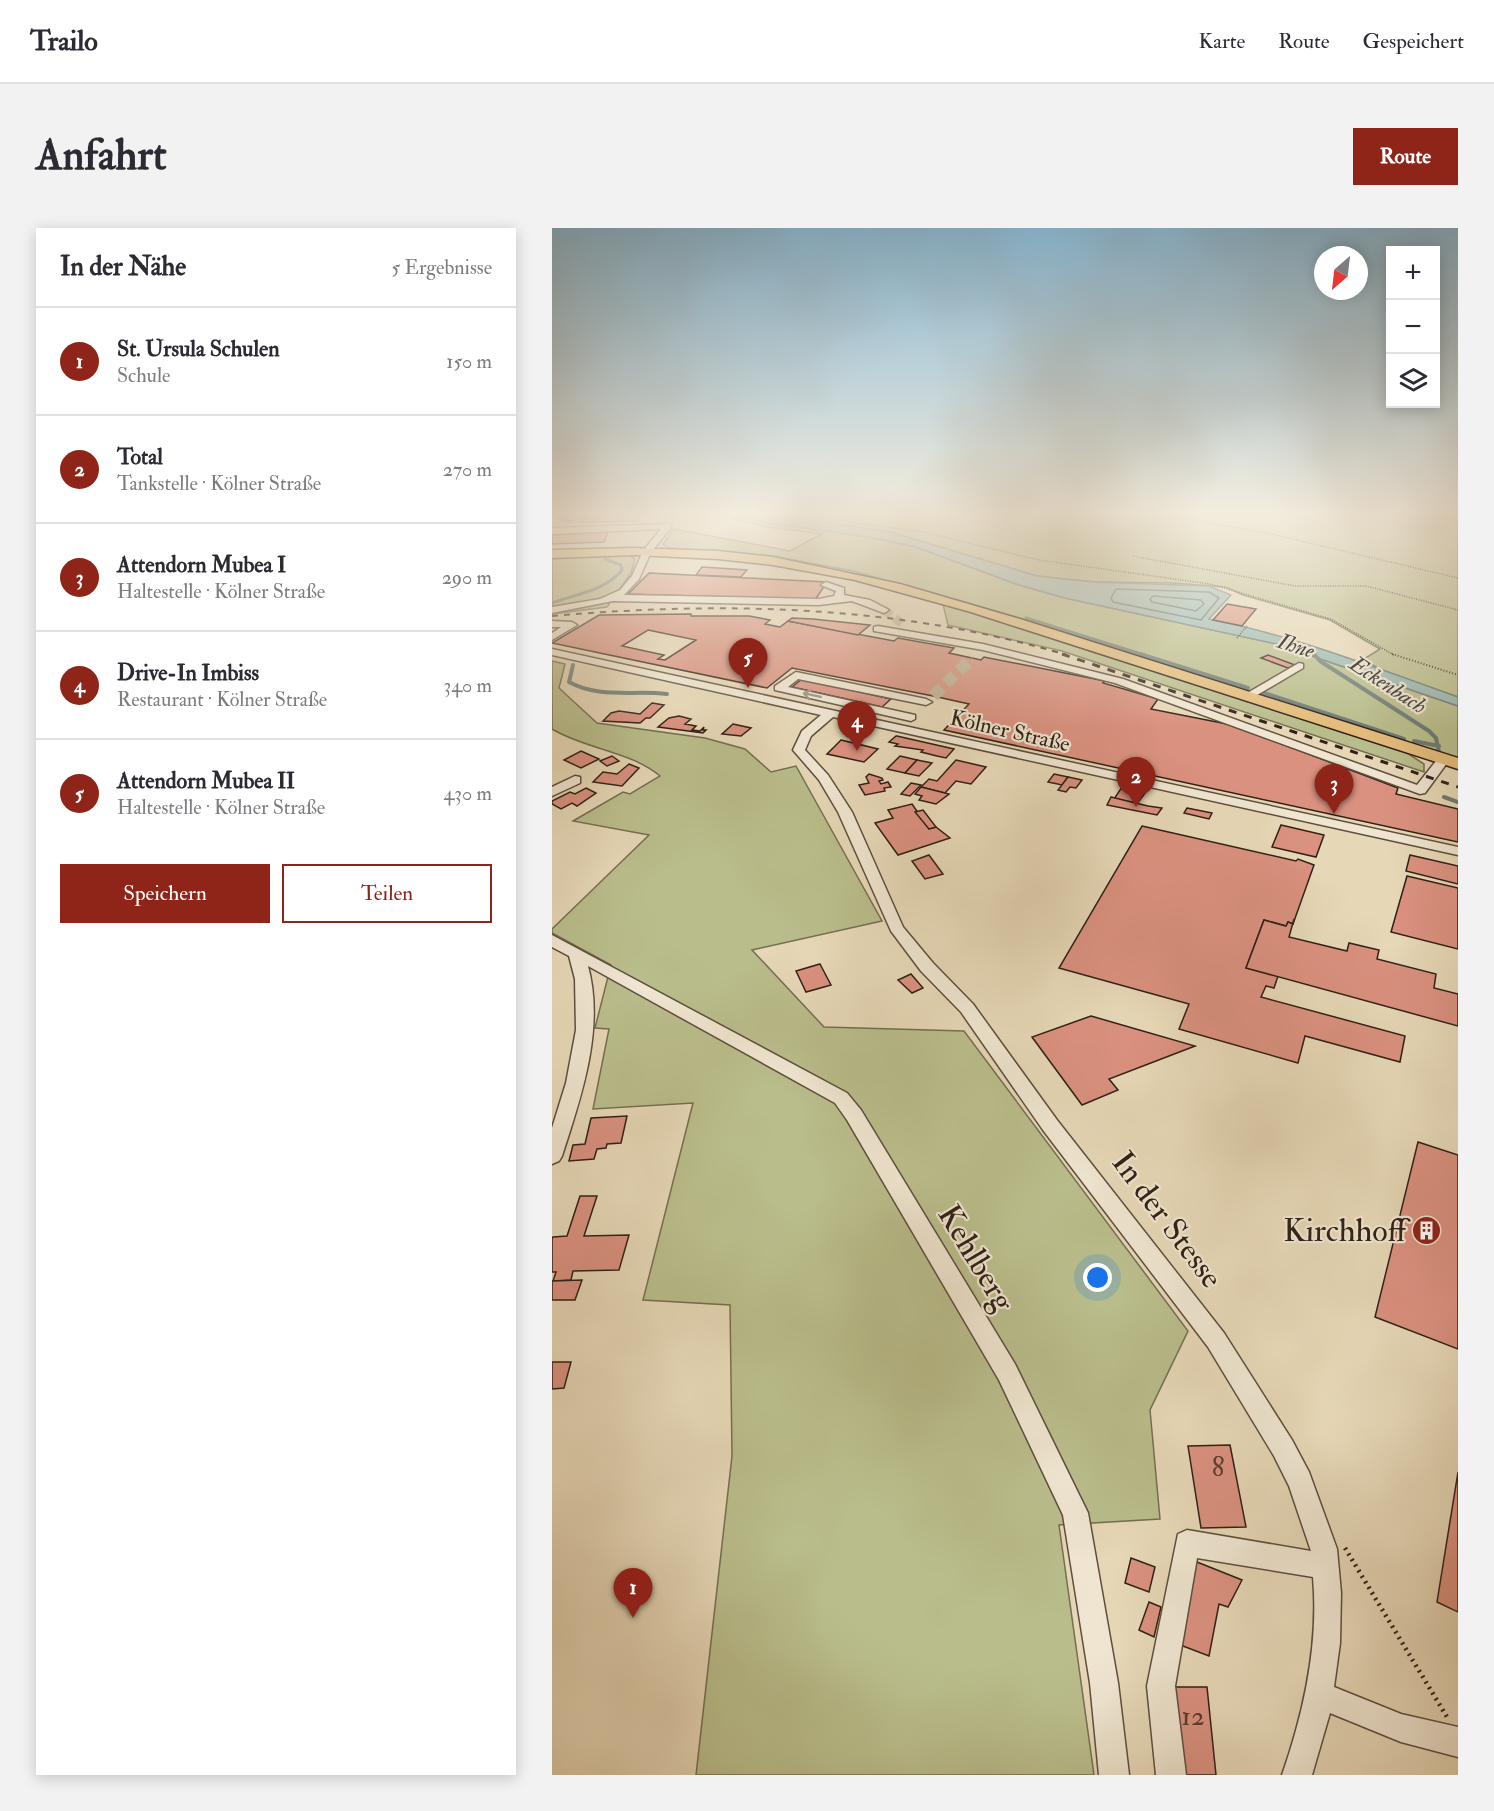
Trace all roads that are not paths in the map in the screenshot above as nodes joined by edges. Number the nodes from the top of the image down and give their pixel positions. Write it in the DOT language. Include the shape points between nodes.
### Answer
graph roads {
  1 [pos="629,585"];
  2 [pos="826,585"];
  3 [pos="891,585"];
  4 [pos="839,596"];
  5 [pos="612,598"];
  6 [pos="552,610"];
  7 [pos="884,610"];
  8 [pos="552,624"];
  9 [pos="904,625"];
  10 [pos="878,629"];
  11 [pos="552,637"];
  12 [pos="925,638"];
  13 [pos="983,647"];
  14 [pos="552,652"];
  15 [pos="972,658"];
  16 [pos="1299,666"];
  17 [pos="1248,696"];
  18 [pos="831,713"];
  19 [pos="911,717"];
  20 [pos="898,728"];
  21 [pos="1451,762"];
  22 [pos="575,780"];
  23 [pos="552,792"];
  24 [pos="1458,851"];
  25 [pos="552,940"];
  26 [pos="577,956"];
  27 [pos="552,1156"];
  28 [pos="1326,1566"];
  29 [pos="1319,1695"];
  30 [pos="1458,1742"];
  31 [pos="1114,1775"];
  32 [pos="1171,1775"];
  33 [pos="1297,1775"];
  1 -- 5 [label="street"];
  2 -- 4 [label="street" via="841,590"];
  3 -- 17 [label="main road" via="1007,618"];
  4 -- 5 [label="street" via="819,602"];
  4 -- 7 [label="street" via="862,600"];
  5 -- 6 [label="street"];
  8 -- 11 [label="street" via="572,625"];
  9 -- 12 [label="street"];
  10 -- 12 [label="street"];
  12 -- 13 [label="street"];
  13 -- 15 [label="street"];
  13 -- 21 [label="street" via="1119,681 1420,790"];
  14 -- 18 [label="street, Kölner Straße"];
  16 -- 17 [label="street"];
  17 -- 21 [label="main road"];
  18 -- 20 [label="street, Kölner Straße"];
  18 -- 28 [label="street, In der Stesse" via="804,735 799,750 825,778 845,812 896,928 967,1008 1050,1125 1216,1340 1300,1481"];
  19 -- 19 [label="street, one-way" via="779,688 796,675 929,699"];
  19 -- 20 [label="street"];
  20 -- 24 [label="street, Kölner Straße"];
  22 -- 23 [label="street"];
  25 -- 26 [label="street, Kehlberg"];
  26 -- 27 [label="street" via="585,990 585,1032"];
  26 -- 31 [label="street, Kehlberg" via="841,1098 854,1115 1007,1372 1075,1513 1104,1683"];
  28 -- 29 [label="street, In der Stesse" via="1326,1643"];
  28 -- 32 [label="street" via="1187,1543 1161,1686"];
  29 -- 30 [label="street" via="1401,1728"];
  29 -- 33 [label="street, In der Stesse"];
}
